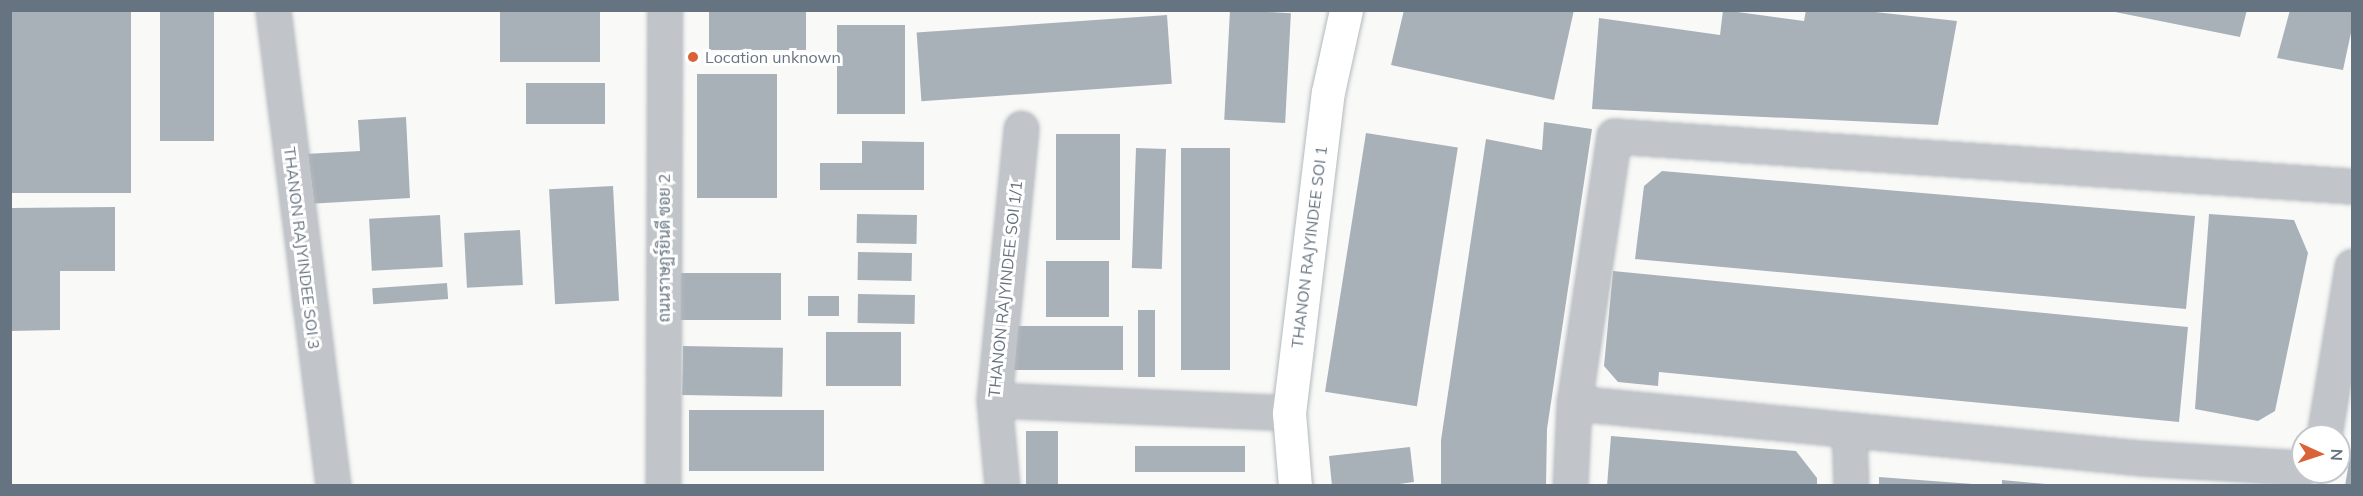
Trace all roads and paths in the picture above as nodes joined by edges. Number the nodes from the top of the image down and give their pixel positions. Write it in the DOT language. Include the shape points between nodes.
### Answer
graph roads {
  1 [pos="273,10"];
  2 [pos="665,10"];
  3 [pos="1346,10"];
  4 [pos="1021,128"];
  5 [pos="2352,186"];
  6 [pos="2352,266"];
  7 [pos="994,400"];
  8 [pos="1574,404"];
  9 [pos="1289,413"];
  10 [pos="2326,424"];
  11 [pos="1849,430"];
  12 [pos="2291,468"];
  13 [pos="2140,472"];
  14 [pos="333,486"];
  15 [pos="663,486"];
  16 [pos="1002,486"];
  17 [pos="1295,486"];
  18 [pos="1570,486"];
  19 [pos="1851,486"];
  1 -- 14 [label="street, THANON RAJYINDEE SOI 3"];
  2 -- 15 [label="street, ถนนราษฏร์ยินดี ซอย 2"];
  3 -- 9 [label="street, THANON RAJYINDEE SOI 1" via="1328,92"];
  4 -- 7 [label="street, THANON RAJYINDEE SOI 1/1"];
  5 -- 8 [label="street" via="1614,136"];
  6 -- 10 [label="street"];
  7 -- 9 [label="street"];
  7 -- 16 [label="street, THANON RAJYINDEE SOI 1/1"];
  8 -- 11 [label="street"];
  8 -- 18 [label="street"];
  9 -- 17 [label="street, THANON RAJYINDEE SOI 1"];
  11 -- 13 [label="street"];
  11 -- 19 [label="street"];
  12 -- 13 [label="street"];
}
